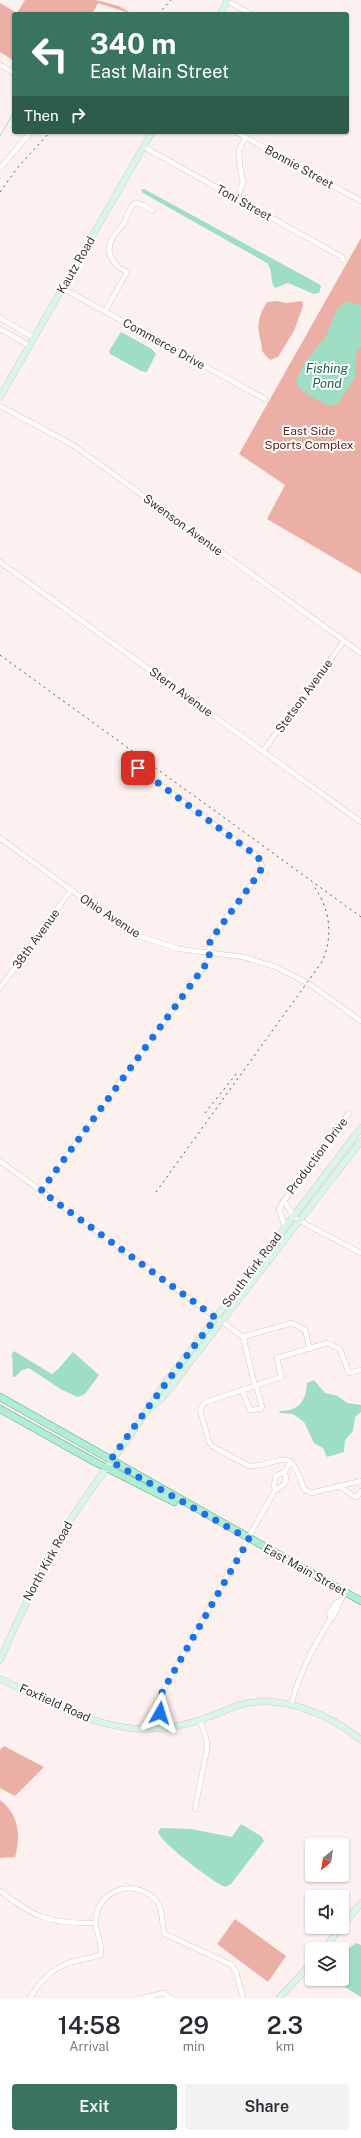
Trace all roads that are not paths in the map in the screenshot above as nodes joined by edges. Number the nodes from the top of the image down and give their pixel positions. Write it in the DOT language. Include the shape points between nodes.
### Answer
graph roads {
  1 [pos="227,1"];
  2 [pos="221,12"];
  3 [pos="247,12"];
  4 [pos="0,65"];
  5 [pos="12,72"];
  6 [pos="29,134"];
  7 [pos="151,134"];
  8 [pos="240,134"];
  9 [pos="246,137"];
  10 [pos="144,147"];
  11 [pos="0,168"];
  12 [pos="237,199"];
  13 [pos="361,202"];
  14 [pos="153,211"];
  15 [pos="342,260"];
  16 [pos="62,288"];
  17 [pos="105,311"];
  18 [pos="0,318"];
  19 [pos="0,329"];
  20 [pos="34,338"];
  21 [pos="30,346"];
  22 [pos="0,397"];
  23 [pos="265,400"];
  24 [pos="0,406"];
  25 [pos="0,562"];
  26 [pos="344,641"];
  27 [pos="361,653"];
  28 [pos="263,751"];
  29 [pos="138,768"];
  30 [pos="361,822"];
  31 [pos="0,838"];
  32 [pos="71,890"];
  33 [pos="210,953"];
  34 [pos="0,988"];
  35 [pos="361,1021"];
  36 [pos="349,1113"];
  37 [pos="361,1128"];
  38 [pos="361,1141"];
  39 [pos="0,1161"];
  40 [pos="41,1191"];
  41 [pos="284,1200"];
  42 [pos="293,1216"];
  43 [pos="300,1221"];
  44 [pos="285,1227"];
  45 [pos="361,1253"];
  46 [pos="216,1318"];
  47 [pos="221,1322"];
  48 [pos="243,1338"];
  49 [pos="310,1349"];
  50 [pos="361,1370"];
  51 [pos="255,1386"];
  52 [pos="242,1390"];
  53 [pos="0,1398"];
  54 [pos="0,1409"];
  55 [pos="146,1413"];
  56 [pos="110,1461"];
  57 [pos="291,1462"];
  58 [pos="106,1468"];
  59 [pos="284,1472"];
  60 [pos="361,1481"];
  61 [pos="339,1486"];
  62 [pos="275,1490"];
  63 [pos="361,1491"];
  64 [pos="249,1539"];
  65 [pos="344,1592"];
  66 [pos="361,1601"];
  67 [pos="0,1660"];
  68 [pos="0,1679"];
  69 [pos="291,1705"];
  70 [pos="200,1720"];
  71 [pos="161,1728"];
  72 [pos="361,1740"];
  73 [pos="194,1809"];
  74 [pos="0,1891"];
  75 [pos="360,1905"];
  76 [pos="349,1918"];
  77 [pos="95,1922"];
  78 [pos="336,1934"];
  79 [pos="330,1942"];
  80 [pos="305,1970"];
  81 [pos="30,1998"];
  82 [pos="144,1998"];
  83 [pos="171,1998"];
  84 [pos="244,1998"];
  85 [pos="279,1998"];
  1 -- 2 [label="main road"];
  1 -- 3 [label="street"];
  4 -- 5 [label="street"];
  6 -- 11 [label="street"];
  7 -- 10 [label="main road, Kautz Road"];
  8 -- 9 [label="street, Bonnie Street"];
  9 -- 12 [label="street" via="239,150 243,182"];
  9 -- 13 [label="street, Bonnie Street"];
  10 -- 12 [label="street, Toni Street"];
  10 -- 16 [label="main road, Kautz Road"];
  12 -- 15 [label="street, Toni Street" via="342,257"];
  14 -- 17 [label="street" via="134,203 123,225 112,239 108,248 112,260 118,268 127,272"];
  16 -- 17 [label="street, Commerce Drive"];
  16 -- 20 [label="main road, Kautz Road"];
  17 -- 23 [label="street, Commerce Drive"];
  18 -- 20 [label="street"];
  19 -- 21 [label="street"];
  20 -- 21 [label="main road, Kautz Road"];
  21 -- 22 [label="main road, Kautz Road"];
  24 -- 26 [label="street, Swenson Avenue" via="73,445"];
  25 -- 28 [label="street, Stern Avenue"];
  26 -- 27 [label="street, Swenson Avenue"];
  26 -- 28 [label="street, Stetson Avenue"];
  28 -- 30 [label="street, Stern Avenue"];
  29 -- 33 [label="street" via="258,857 262,865 260,872 210,941"];
  31 -- 32 [label="street, Ohio Avenue"];
  32 -- 33 [label="street, Ohio Avenue" via="139,936 179,949"];
  32 -- 34 [label="street, 38th Avenue"];
  33 -- 35 [label="street, Ohio Avenue" via="252,959 286,971 308,983"];
  33 -- 40 [label="street" via="209,960"];
  36 -- 41 [label="street, Production Drive"];
  37 -- 42 [label="main road, South Kirk Road"];
  38 -- 43 [label="main road, South Kirk Road"];
  39 -- 40 [label="street"];
  40 -- 46 [label="street"];
  41 -- 42 [label="street, Production Drive"];
  41 -- 44 [label="street, Production Drive" via="279,1210"];
  42 -- 43 [label="street, Production Drive"];
  42 -- 44 [label="main road, South Kirk Road"];
  43 -- 45 [label="street, Production Drive"];
  43 -- 47 [label="main road, South Kirk Road"];
  44 -- 46 [label="main road, South Kirk Road"];
  46 -- 47 [label="street"];
  46 -- 55 [label="main road, South Kirk Road" via="158,1393"];
  47 -- 48 [label="street"];
  47 -- 55 [label="main road, South Kirk Road" via="163,1397"];
  48 -- 49 [label="street" via="292,1323 305,1330"];
  48 -- 51 [label="street"];
  49 -- 50 [label="street" via="327,1343 332,1345 340,1349 349,1373"];
  49 -- 51 [label="street" via="277,1358 281,1377"];
  51 -- 52 [label="street"];
  51 -- 52 [label="street" via="262,1407 260,1409 250,1410"];
  52 -- 57 [label="street" via="201,1406 209,1442 249,1466 281,1459"];
  53 -- 56 [label="main road, East Main Street"];
  54 -- 58 [label="main road, East Main Street"];
  55 -- 56 [label="main road, South Kirk Road"];
  56 -- 58 [label="main road, South Kirk Road"];
  56 -- 64 [label="main road, East Main Street"];
  57 -- 59 [label="street"];
  57 -- 61 [label="street" via="297,1469 304,1489 311,1493"];
  58 -- 64 [label="main road, East Main Street"];
  58 -- 67 [label="main road, North Kirk Road" via="45,1566"];
  59 -- 62 [label="street" via="276,1476"];
  59 -- 62 [label="street" via="285,1483"];
  60 -- 61 [label="street"];
  61 -- 63 [label="street" via="355,1498"];
  62 -- 64 [label="street"];
  64 -- 65 [label="main road, East Main Street"];
  64 -- 71 [label="street" via="160,1696"];
  65 -- 66 [label="main road, East Main Street"];
  65 -- 69 [label="street" via="329,1614 331,1618 307,1659 297,1681"];
  68 -- 71 [label="main road, Foxfield Road" via="79,1716 131,1728"];
  69 -- 70 [label="main road, Foxfield Road" via="247,1703"];
  69 -- 72 [label="main road, Foxfield Road" via="324,1717"];
  70 -- 71 [label="main road, Foxfield Road"];
  70 -- 73 [label="street" via="207,1749"];
  74 -- 77 [label="street" via="18,1906 48,1920"];
  75 -- 76 [label="main road"];
  77 -- 81 [label="street" via="101,1955 70,1962 54,1970"];
  77 -- 84 [label="street" via="98,1906 103,1898 117,1890 134,1888 151,1895 163,1912 164,1931 169,1936 232,1965"];
  78 -- 79 [label="main road"];
  80 -- 85 [label="main road"];
  82 -- 83 [label="street" via="163,1993"];
}
